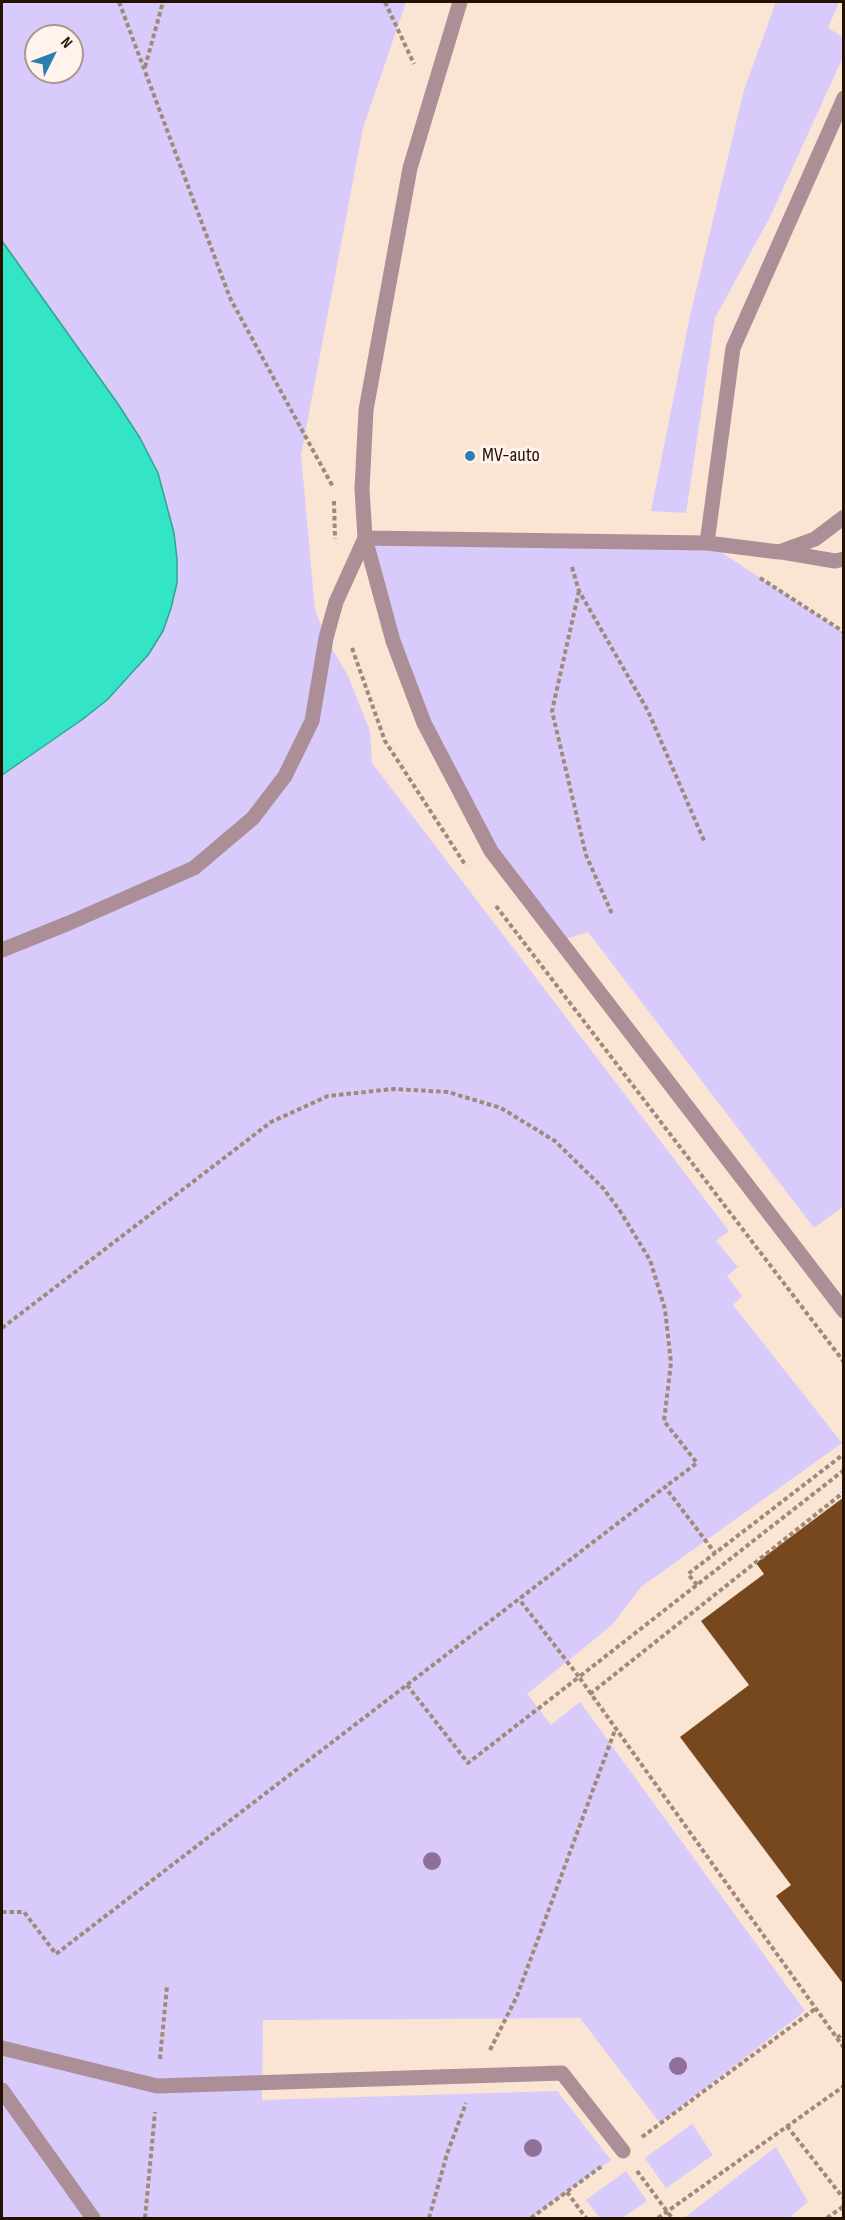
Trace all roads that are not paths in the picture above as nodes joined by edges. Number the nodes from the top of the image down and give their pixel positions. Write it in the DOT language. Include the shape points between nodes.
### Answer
graph roads {
  1 [pos="460,2"];
  2 [pos="843,98"];
  3 [pos="843,517"];
  4 [pos="365,537"];
  5 [pos="707,543"];
  6 [pos="779,552"];
  7 [pos="843,559"];
  8 [pos="2,950"];
  9 [pos="843,1311"];
  10 [pos="2,2049"];
  11 [pos="2,2090"];
  12 [pos="623,2151"];
  13 [pos="93,2218"];
  1 -- 4 [label="lane" via="410,168 366,410 362,489"];
  2 -- 5 [label="lane" via="733,348"];
  3 -- 6 [label="lane" via="815,539"];
  4 -- 5 [label="lane"];
  4 -- 8 [label="lane" via="336,602 312,721 285,776 253,818 194,868"];
  4 -- 9 [label="lane" via="393,641 424,723 491,851"];
  5 -- 6 [label="lane"];
  6 -- 7 [label="lane"];
  10 -- 12 [label="lane" via="158,2086 562,2073"];
  11 -- 13 [label="lane"];
}
